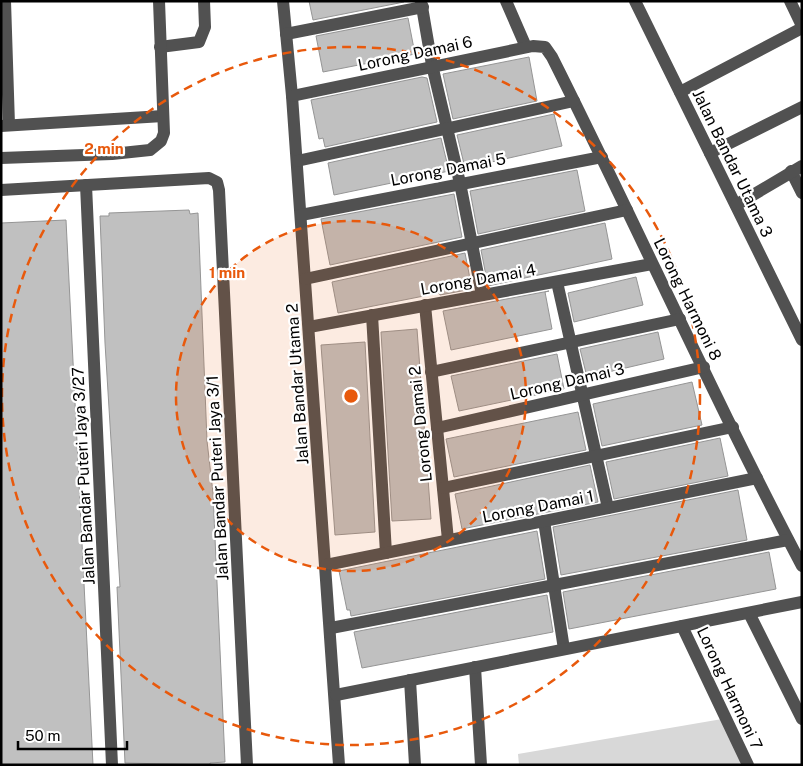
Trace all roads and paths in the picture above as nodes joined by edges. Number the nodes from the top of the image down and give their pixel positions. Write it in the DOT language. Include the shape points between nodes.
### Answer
graph roads {
  1 [pos="5,1"];
  2 [pos="159,1"];
  3 [pos="204,1"];
  4 [pos="283,1"];
  5 [pos="506,1"];
  6 [pos="635,1"];
  7 [pos="790,1"];
  8 [pos="422,4"];
  9 [pos="802,27"];
  10 [pos="286,34"];
  11 [pos="160,47"];
  12 [pos="526,47"];
  13 [pos="545,47"];
  14 [pos="432,65"];
  15 [pos="680,92"];
  16 [pos="292,96"];
  17 [pos="574,100"];
  18 [pos="802,107"];
  19 [pos="163,116"];
  20 [pos="5,126"];
  21 [pos="447,128"];
  22 [pos="710,153"];
  23 [pos="602,156"];
  24 [pos="1,158"];
  25 [pos="297,161"];
  26 [pos="796,169"];
  27 [pos="460,184"];
  28 [pos="86,185"];
  29 [pos="1,190"];
  30 [pos="802,193"];
  31 [pos="736,205"];
  32 [pos="627,210"];
  33 [pos="301,215"];
  34 [pos="472,245"];
  35 [pos="652,264"];
  36 [pos="305,279"];
  37 [pos="557,282"];
  38 [pos="482,295"];
  39 [pos="425,305"];
  40 [pos="372,315"];
  41 [pos="797,317"];
  42 [pos="680,319"];
  43 [pos="309,327"];
  44 [pos="802,340"];
  45 [pos="570,342"];
  46 [pos="704,367"];
  47 [pos="431,372"];
  48 [pos="582,394"];
  49 [pos="733,427"];
  50 [pos="437,428"];
  51 [pos="596,456"];
  52 [pos="757,478"];
  53 [pos="443,488"];
  54 [pos="608,508"];
  55 [pos="544,521"];
  56 [pos="448,540"];
  57 [pos="788,540"];
  58 [pos="386,553"];
  59 [pos="326,565"];
  60 [pos="802,566"];
  61 [pos="554,585"];
  62 [pos="802,602"];
  63 [pos="749,613"];
  64 [pos="682,626"];
  65 [pos="331,628"];
  66 [pos="564,650"];
  67 [pos="475,667"];
  68 [pos="410,680"];
  69 [pos="336,695"];
  70 [pos="802,719"];
  71 [pos="112,765"];
  72 [pos="247,765"];
  73 [pos="339,765"];
  74 [pos="415,765"];
  75 [pos="481,765"];
  76 [pos="748,765"];
  1 -- 20 [label="street"];
  2 -- 11 [label="street"];
  3 -- 11 [label="street" via="204,27 199,42"];
  4 -- 10 [label="street, Jalan Bandar Utama 2"];
  5 -- 12 [label="street"];
  6 -- 15 [label="street, Jalan Bandar Utama 3"];
  7 -- 9 [label="street"];
  8 -- 10 [label="street"];
  8 -- 14 [label="street"];
  9 -- 15 [label="street"];
  10 -- 16 [label="street, Jalan Bandar Utama 2"];
  11 -- 19 [label="street"];
  12 -- 13 [label="street, Lorong Damai 6"];
  12 -- 14 [label="street, Lorong Damai 6"];
  13 -- 17 [label="street, Lorong Harmoni 8"];
  14 -- 16 [label="street, Lorong Damai 6"];
  14 -- 21 [label="street"];
  15 -- 22 [label="street, Jalan Bandar Utama 3"];
  16 -- 25 [label="street, Jalan Bandar Utama 2"];
  17 -- 21 [label="street"];
  17 -- 23 [label="street, Lorong Harmoni 8"];
  18 -- 22 [label="street"];
  19 -- 20 [label="street"];
  19 -- 24 [label="street" via="161,141 150,150"];
  21 -- 25 [label="street"];
  21 -- 27 [label="street"];
  22 -- 31 [label="street, Jalan Bandar Utama 3"];
  23 -- 27 [label="street, Lorong Damai 5"];
  23 -- 32 [label="street, Lorong Harmoni 8"];
  25 -- 33 [label="street, Jalan Bandar Utama 2"];
  26 -- 30 [label="street"];
  26 -- 31 [label="street"];
  27 -- 33 [label="street, Lorong Damai 5"];
  27 -- 34 [label="street"];
  28 -- 29 [label="street"];
  28 -- 71 [label="street, Jalan Bandar Puteri Jaya 3/27"];
  28 -- 72 [label="street, Jalan Bandar Puteri Jaya 3/1" via="209,178 217,182 220,190"];
  31 -- 41 [label="street, Jalan Bandar Utama 3"];
  32 -- 34 [label="street"];
  32 -- 35 [label="street, Lorong Harmoni 8"];
  33 -- 36 [label="street, Jalan Bandar Utama 2"];
  34 -- 36 [label="street"];
  34 -- 38 [label="street"];
  35 -- 37 [label="street, Lorong Damai 4"];
  35 -- 42 [label="street, Lorong Harmoni 8"];
  36 -- 43 [label="street, Jalan Bandar Utama 2"];
  37 -- 38 [label="street, Lorong Damai 4"];
  37 -- 45 [label="street"];
  38 -- 39 [label="street, Lorong Damai 4"];
  39 -- 40 [label="street, Lorong Damai 4"];
  39 -- 47 [label="street, Lorong Damai 2"];
  40 -- 43 [label="street, Lorong Damai 4"];
  40 -- 58 [label="street"];
  41 -- 44 [label="street, Jalan Bandar Utama 3"];
  42 -- 45 [label="street"];
  42 -- 46 [label="street, Lorong Harmoni 8"];
  43 -- 59 [label="street, Jalan Bandar Utama 2"];
  45 -- 47 [label="street"];
  45 -- 48 [label="street"];
  46 -- 48 [label="street, Lorong Damai 3"];
  46 -- 49 [label="street, Lorong Harmoni 8"];
  47 -- 50 [label="street, Lorong Damai 2"];
  48 -- 50 [label="street, Lorong Damai 3"];
  48 -- 51 [label="street"];
  49 -- 51 [label="street"];
  49 -- 52 [label="street, Lorong Harmoni 8"];
  50 -- 53 [label="street, Lorong Damai 2"];
  51 -- 53 [label="street"];
  51 -- 54 [label="street"];
  52 -- 54 [label="street, Lorong Damai 1"];
  52 -- 57 [label="street, Lorong Harmoni 8"];
  53 -- 56 [label="street, Lorong Damai 2"];
  54 -- 55 [label="street, Lorong Damai 1"];
  55 -- 56 [label="street, Lorong Damai 1"];
  55 -- 61 [label="street"];
  56 -- 58 [label="street, Lorong Damai 1"];
  57 -- 60 [label="street, Lorong Harmoni 8"];
  57 -- 61 [label="street"];
  58 -- 59 [label="street, Lorong Damai 1"];
  59 -- 65 [label="street, Jalan Bandar Utama 2"];
  61 -- 65 [label="street"];
  61 -- 66 [label="street"];
  62 -- 63 [label="street"];
  63 -- 64 [label="street"];
  63 -- 70 [label="street"];
  64 -- 66 [label="street"];
  64 -- 76 [label="street, Lorong Harmoni 7"];
  65 -- 69 [label="street, Jalan Bandar Utama 2"];
  66 -- 67 [label="street"];
  67 -- 68 [label="street"];
  67 -- 75 [label="street"];
  68 -- 69 [label="street"];
  68 -- 74 [label="street"];
  69 -- 73 [label="street, Jalan Bandar Utama 2"];
}
